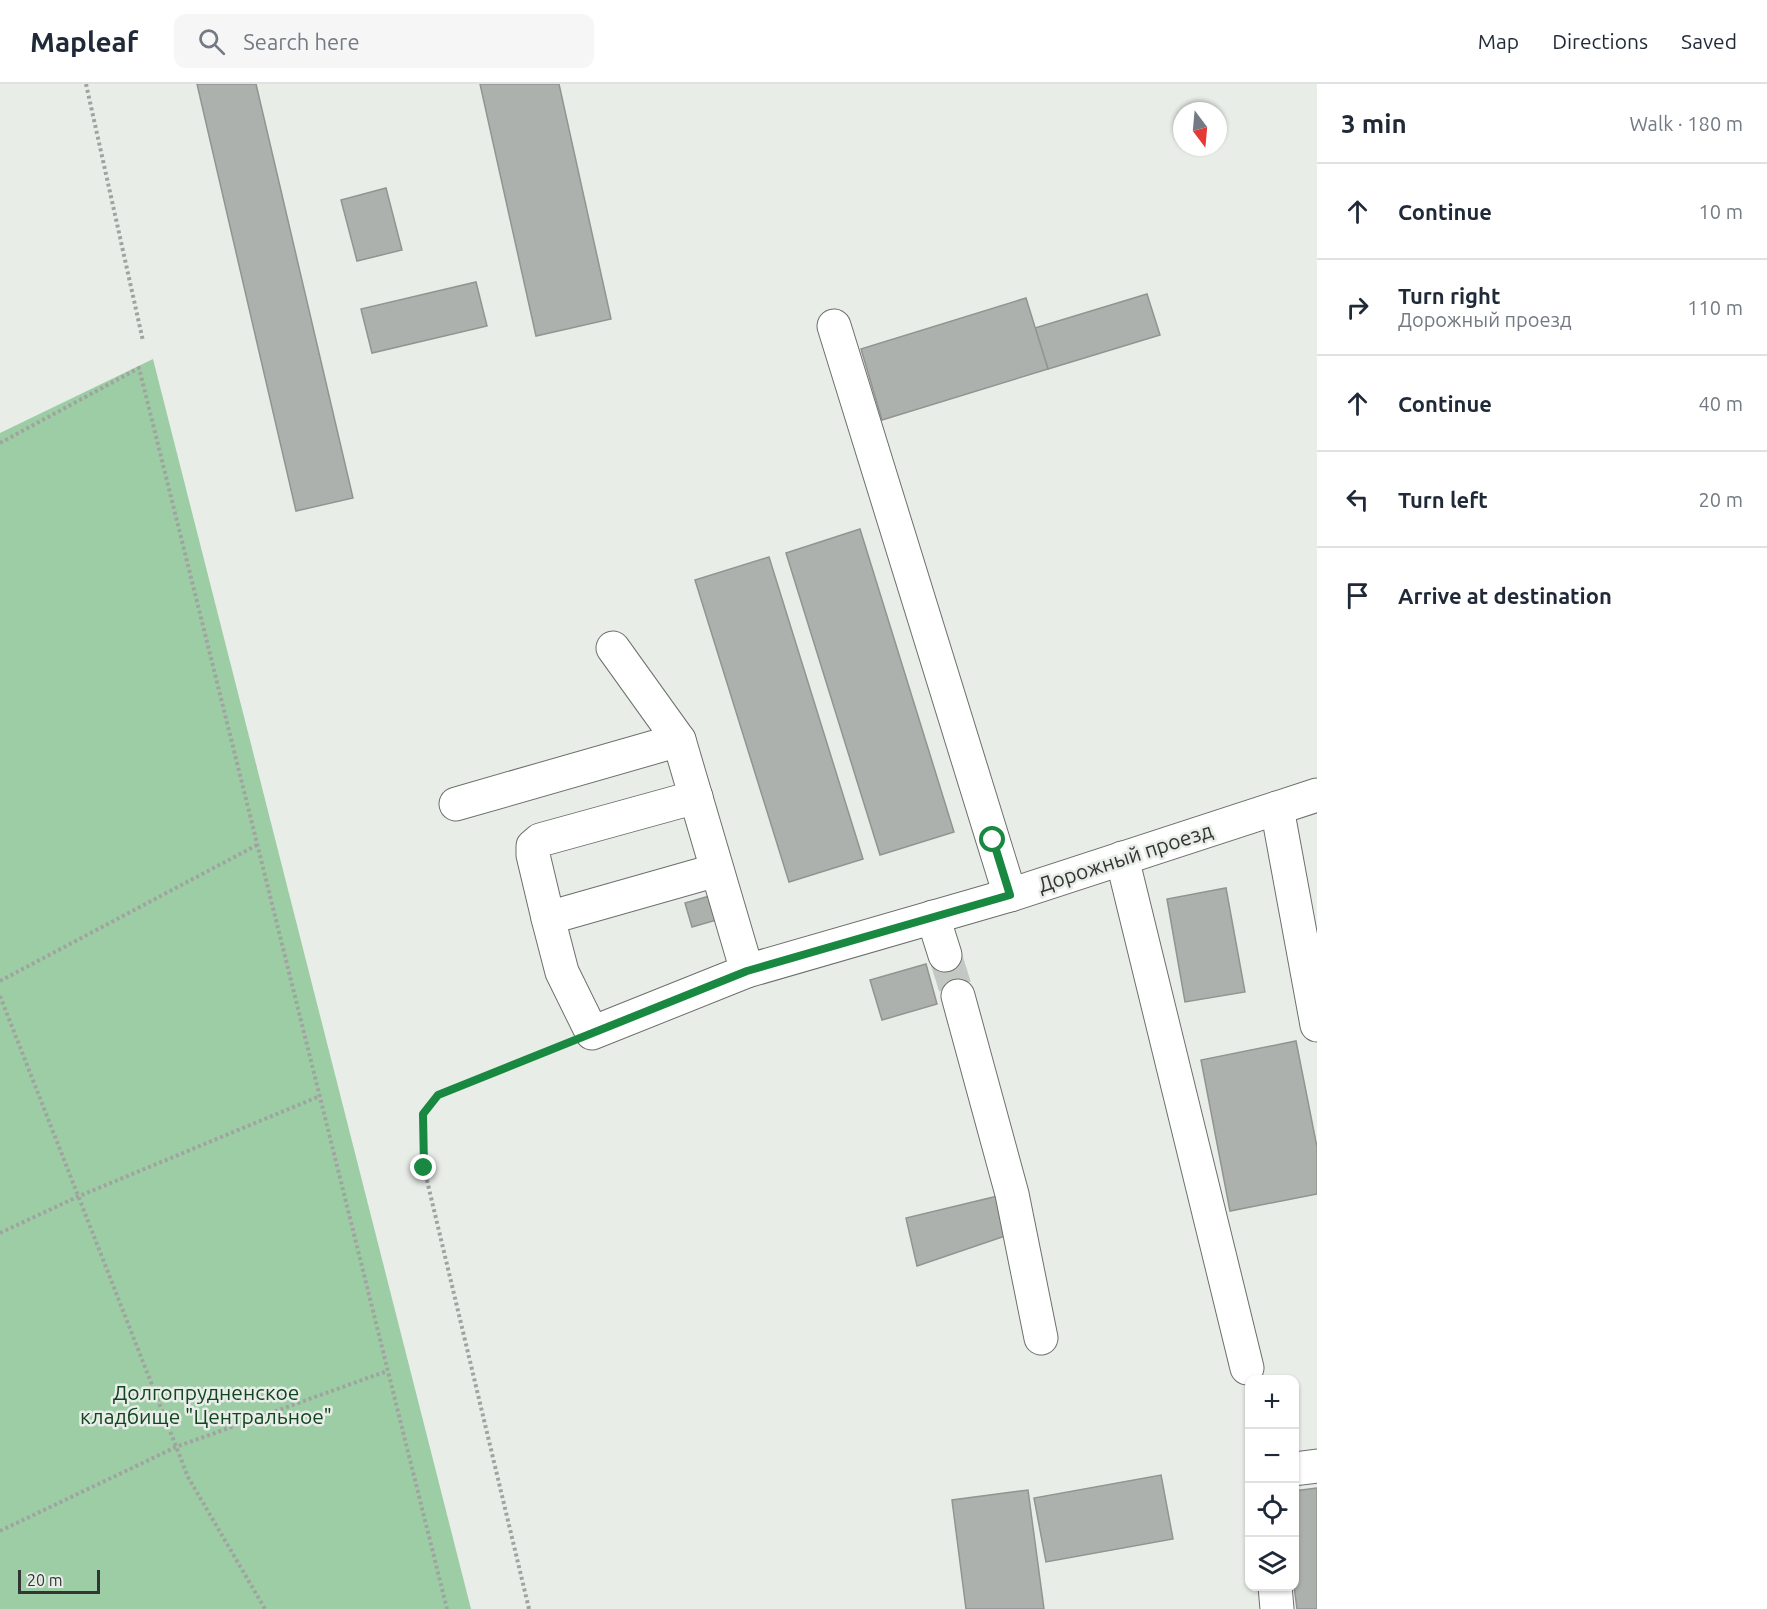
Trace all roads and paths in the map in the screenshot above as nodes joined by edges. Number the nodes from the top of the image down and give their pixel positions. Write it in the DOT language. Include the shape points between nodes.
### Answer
graph roads {
  1 [pos="86,84"];
  2 [pos="834,326"];
  3 [pos="143,341"];
  4 [pos="0,443"];
  5 [pos="613,648"];
  6 [pos="679,740"];
  7 [pos="1317,795"];
  8 [pos="696,797"];
  9 [pos="456,804"];
  10 [pos="1277,808"];
  11 [pos="257,845"];
  12 [pos="1122,858"];
  13 [pos="717,870"];
  14 [pos="1010,895"];
  15 [pos="933,917"];
  16 [pos="548,918"];
  17 [pos="945,955"];
  18 [pos="747,971"];
  19 [pos="0,981"];
  20 [pos="0,996"];
  21 [pos="958,996"];
  22 [pos="1317,1024"];
  23 [pos="592,1034"];
  24 [pos="320,1096"];
  25 [pos="77,1197"];
  26 [pos="0,1233"];
  27 [pos="1041,1338"];
  28 [pos="1247,1368"];
  29 [pos="387,1371"];
  30 [pos="176,1447"];
  31 [pos="1317,1466"];
  32 [pos="1299,1468"];
  33 [pos="0,1531"];
  34 [pos="1276,1591"];
  35 [pos="265,1609"];
  36 [pos="447,1609"];
  37 [pos="529,1609"];
  38 [pos="1278,1609"];
  1 -- 3 [label="path"];
  2 -- 14 [label="street"];
  4 -- 11 [label="path" via="139,368"];
  5 -- 6 [label="street"];
  6 -- 8 [label="street"];
  6 -- 9 [label="street"];
  7 -- 10 [label="street, Дорожный проезд"];
  8 -- 13 [label="street"];
  8 -- 16 [label="street" via="540,840 533,855"];
  10 -- 12 [label="street, Дорожный проезд"];
  10 -- 22 [label="street"];
  11 -- 19 [label="path"];
  11 -- 24 [label="path"];
  12 -- 14 [label="street, Дорожный проезд"];
  12 -- 28 [label="street"];
  13 -- 16 [label="street"];
  13 -- 18 [label="street"];
  14 -- 15 [label="street, Дорожный проезд"];
  15 -- 17 [label="street"];
  15 -- 18 [label="street, Дорожный проезд"];
  16 -- 23 [label="street" via="562,972"];
  18 -- 23 [label="street, Дорожный проезд"];
  20 -- 25 [label="path"];
  21 -- 27 [label="street" via="1012,1194"];
  23 -- 37 [label="path" via="438,1095 423,1114 424,1168"];
  24 -- 25 [label="path"];
  24 -- 29 [label="path"];
  25 -- 26 [label="path"];
  25 -- 30 [label="path"];
  29 -- 30 [label="path"];
  29 -- 36 [label="path"];
  30 -- 33 [label="path"];
  30 -- 35 [label="path" via="188,1478"];
  31 -- 32 [label="street"];
  34 -- 38 [label="street"];
}
